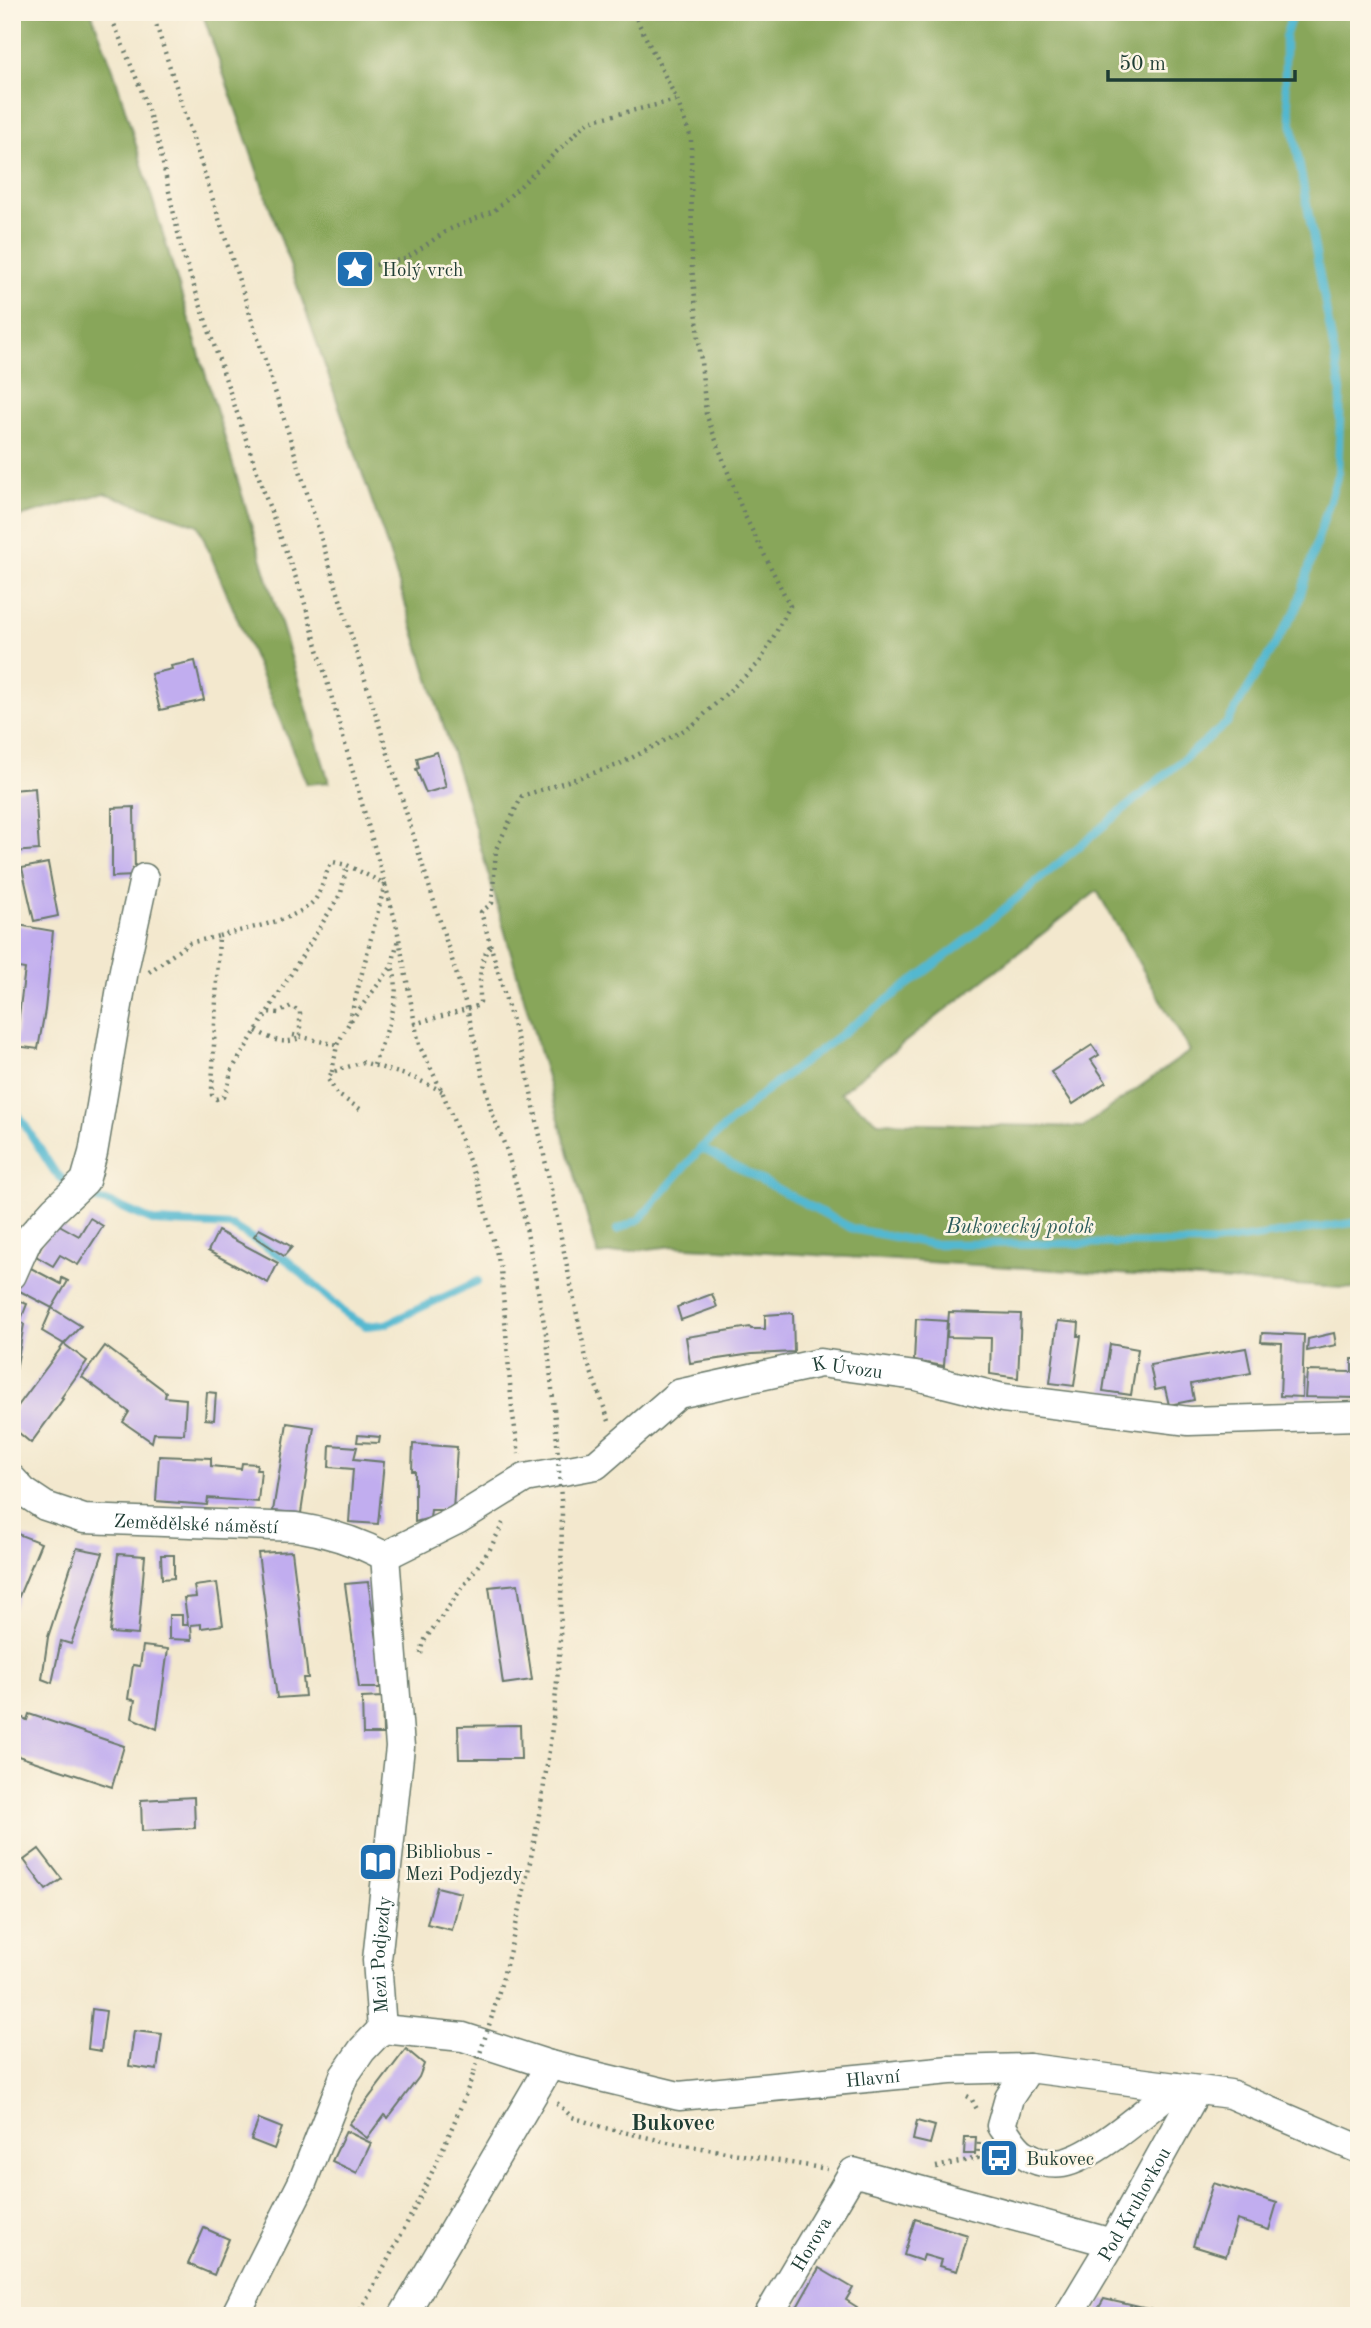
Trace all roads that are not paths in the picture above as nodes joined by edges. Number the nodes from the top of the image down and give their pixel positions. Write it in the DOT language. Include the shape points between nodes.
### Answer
graph roads {
  1 [pos="144,878"];
  2 [pos="12,1275"];
  3 [pos="1359,1416"];
  4 [pos="16,1488"];
  5 [pos="385,1556"];
  6 [pos="382,2029"];
  7 [pos="1029,2068"];
  8 [pos="546,2071"];
  9 [pos="1186,2089"];
  10 [pos="1359,2149"];
  11 [pos="1112,2244"];
  12 [pos="235,2316"];
  13 [pos="403,2316"];
  14 [pos="768,2316"];
  15 [pos="1068,2316"];
  1 -- 2 [label="street" via="85,1181 29,1239"];
  3 -- 5 [label="street, K Úvozu" via="1189,1421 1003,1398 916,1376 820,1363 678,1394 596,1465 525,1478 457,1520"];
  4 -- 5 [label="street, Zemědělské náměstí" via="45,1506 84,1519 296,1527 337,1535"];
  5 -- 6 [label="street, Mezi Podjezdy" via="400,1747 377,1960"];
  6 -- 8 [label="street, Hlavní" via="463,2038"];
  6 -- 12 [label="street, Mezi Podjezdy" via="344,2076 302,2183"];
  7 -- 8 [label="street, Hlavní" via="950,2070 679,2096"];
  7 -- 9 [label="street, Hlavní"];
  7 -- 9 [label="street" via="1009,2098 1001,2126 1024,2154 1045,2162 1062,2163 1078,2157"];
  8 -- 13 [label="street"];
  9 -- 10 [label="street, Hlavní" via="1230,2094"];
  9 -- 11 [label="street, Pod Kruhovkou"];
  11 -- 14 [label="street, Horova" via="853,2172"];
  11 -- 15 [label="street, Pod Kruhovkou"];
}
